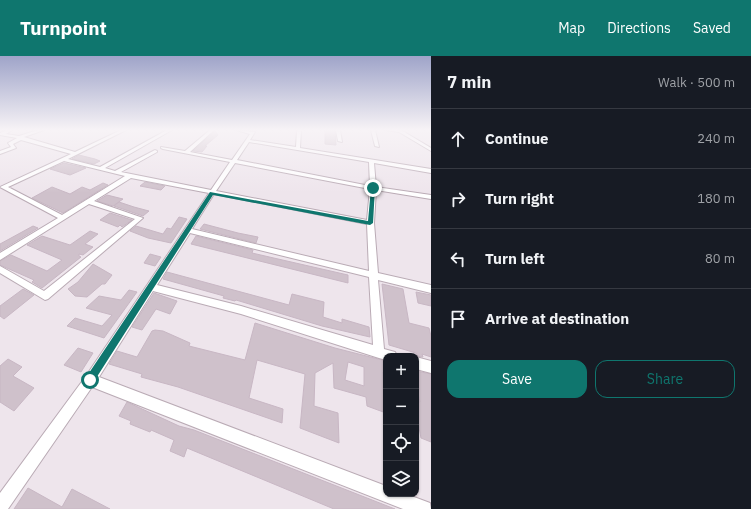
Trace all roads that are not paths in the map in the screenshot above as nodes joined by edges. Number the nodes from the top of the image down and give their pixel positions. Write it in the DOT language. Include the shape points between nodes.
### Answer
graph roads {
  1 [pos="67,151"];
  2 [pos="78,151"];
  3 [pos="132,151"];
  4 [pos="155,151"];
  5 [pos="182,151"];
  6 [pos="241,151"];
  7 [pos="310,151"];
  8 [pos="187,152"];
  9 [pos="74,153"];
  10 [pos="63,159"];
  11 [pos="234,161"];
  12 [pos="371,162"];
  13 [pos="100,169"];
  14 [pos="431,171"];
  15 [pos="115,173"];
  16 [pos="130,176"];
  17 [pos="2,186"];
  18 [pos="373,188"];
  19 [pos="212,193"];
  20 [pos="431,197"];
  21 [pos="89,202"];
  22 [pos="62,218"];
  23 [pos="370,223"];
  24 [pos="188,230"];
  25 [pos="0,257"];
  26 [pos="0,270"];
  27 [pos="373,276"];
  28 [pos="151,287"];
  29 [pos="431,289"];
  30 [pos="379,353"];
  31 [pos="383,354"];
  32 [pos="419,364"];
  33 [pos="431,367"];
  34 [pos="90,380"];
  35 [pos="0,506"];
  36 [pos="424,509"];
  1 -- 9 [label="street"];
  2 -- 9 [label="street"];
  3 -- 13 [label="street"];
  4 -- 15 [label="street"];
  5 -- 8 [label="street"];
  6 -- 11 [label="street"];
  7 -- 12 [label="street"];
  8 -- 11 [label="street"];
  9 -- 10 [label="street"];
  10 -- 13 [label="street"];
  10 -- 17 [label="street"];
  11 -- 18 [label="street"];
  11 -- 19 [label="street"];
  12 -- 14 [label="street"];
  12 -- 18 [label="street"];
  13 -- 15 [label="street"];
  15 -- 16 [label="street"];
  16 -- 19 [label="street"];
  16 -- 21 [label="street"];
  17 -- 22 [label="street"];
  18 -- 20 [label="street"];
  18 -- 23 [label="street"];
  19 -- 23 [label="street"];
  19 -- 24 [label="street"];
  21 -- 22 [label="street"];
  21 -- 26 [label="street" via="140,218 46,296"];
  22 -- 25 [label="street"];
  23 -- 27 [label="street"];
  24 -- 27 [label="street"];
  24 -- 28 [label="street"];
  27 -- 29 [label="street"];
  27 -- 30 [label="street"];
  28 -- 30 [label="street" via="241,310"];
  28 -- 34 [label="street"];
  30 -- 31 [label="street"];
  32 -- 33 [label="street"];
  34 -- 35 [label="street"];
  34 -- 36 [label="street"];
}
